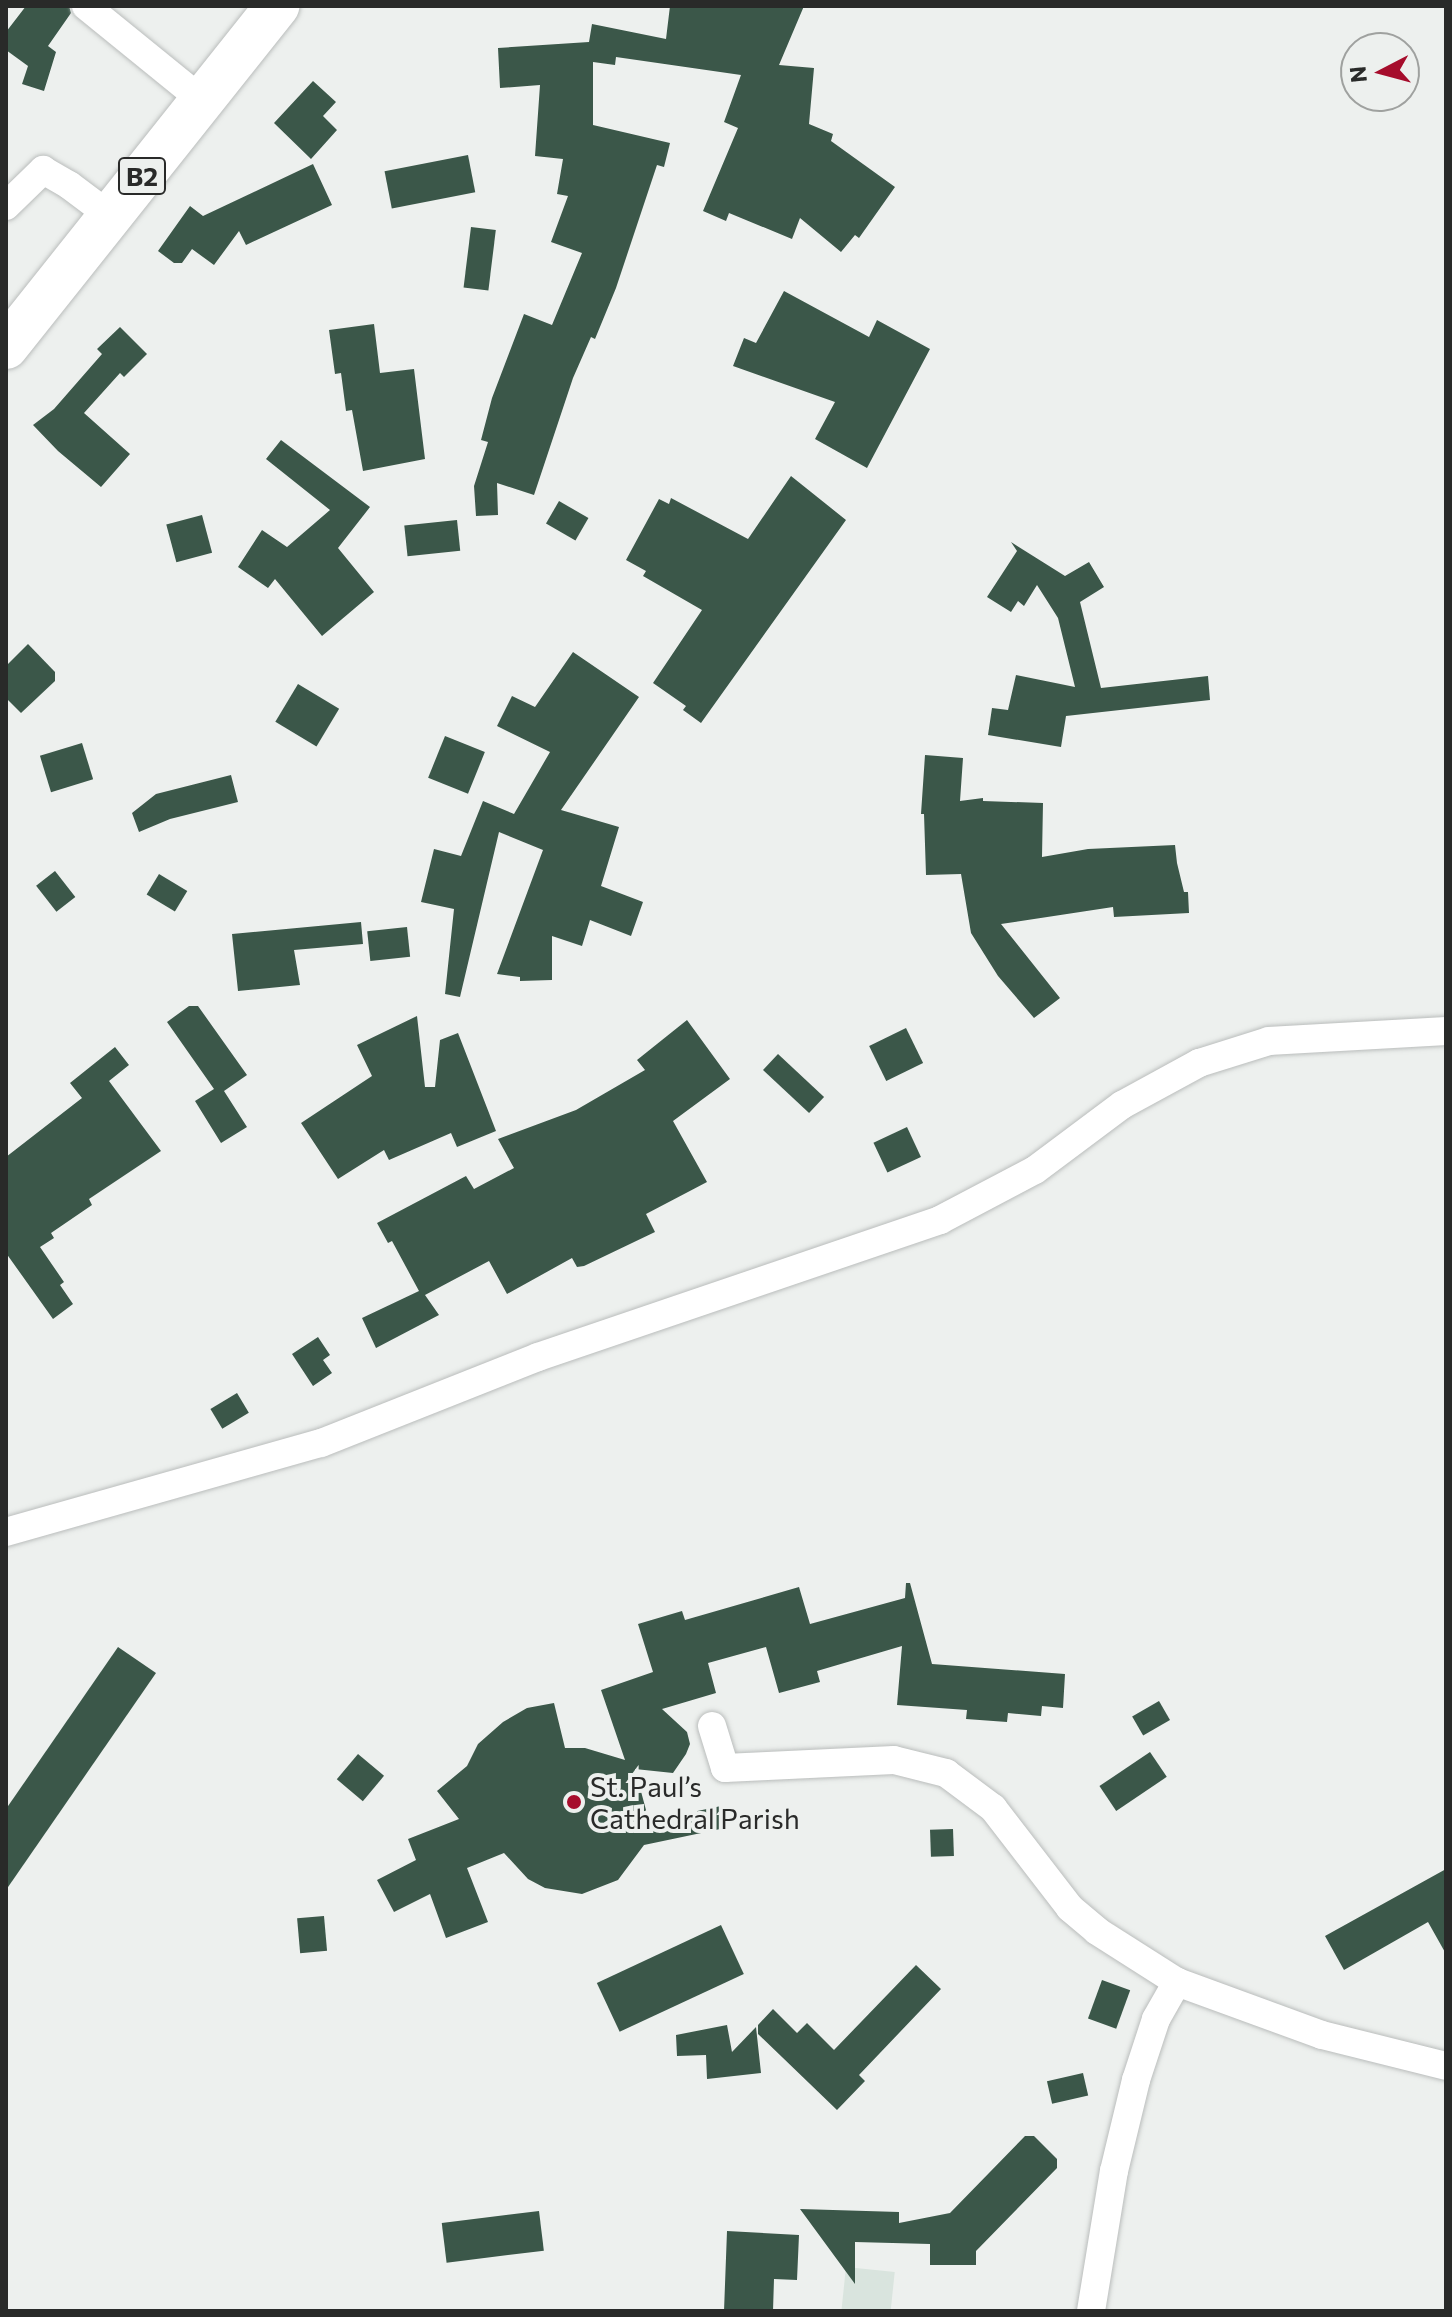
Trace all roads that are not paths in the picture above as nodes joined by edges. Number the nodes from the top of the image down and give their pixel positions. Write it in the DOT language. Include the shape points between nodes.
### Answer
graph roads {
  1 [pos="277,6"];
  2 [pos="89,7"];
  3 [pos="204,102"];
  4 [pos="6,206"];
  5 [pos="109,215"];
  6 [pos="6,347"];
  7 [pos="1446,1031"];
  8 [pos="6,1532"];
  9 [pos="712,1726"];
  10 [pos="1177,1982"];
  11 [pos="1446,2066"];
  12 [pos="1091,2311"];
  1 -- 3 [label="highway, B2"];
  2 -- 3 [label="street"];
  3 -- 5 [label="highway, B2"];
  4 -- 5 [label="street" via="43,170"];
  5 -- 6 [label="highway, B2"];
  7 -- 8 [label="street" via="1269,1041 1199,1063 1122,1105 1035,1170 940,1220 538,1357 321,1443"];
  9 -- 10 [label="street" via="725,1768 894,1760 946,1773 993,1808 1070,1908"];
  10 -- 11 [label="street" via="1322,2035"];
  10 -- 12 [label="street" via="1156,2019 1136,2080 1114,2171"];
}
